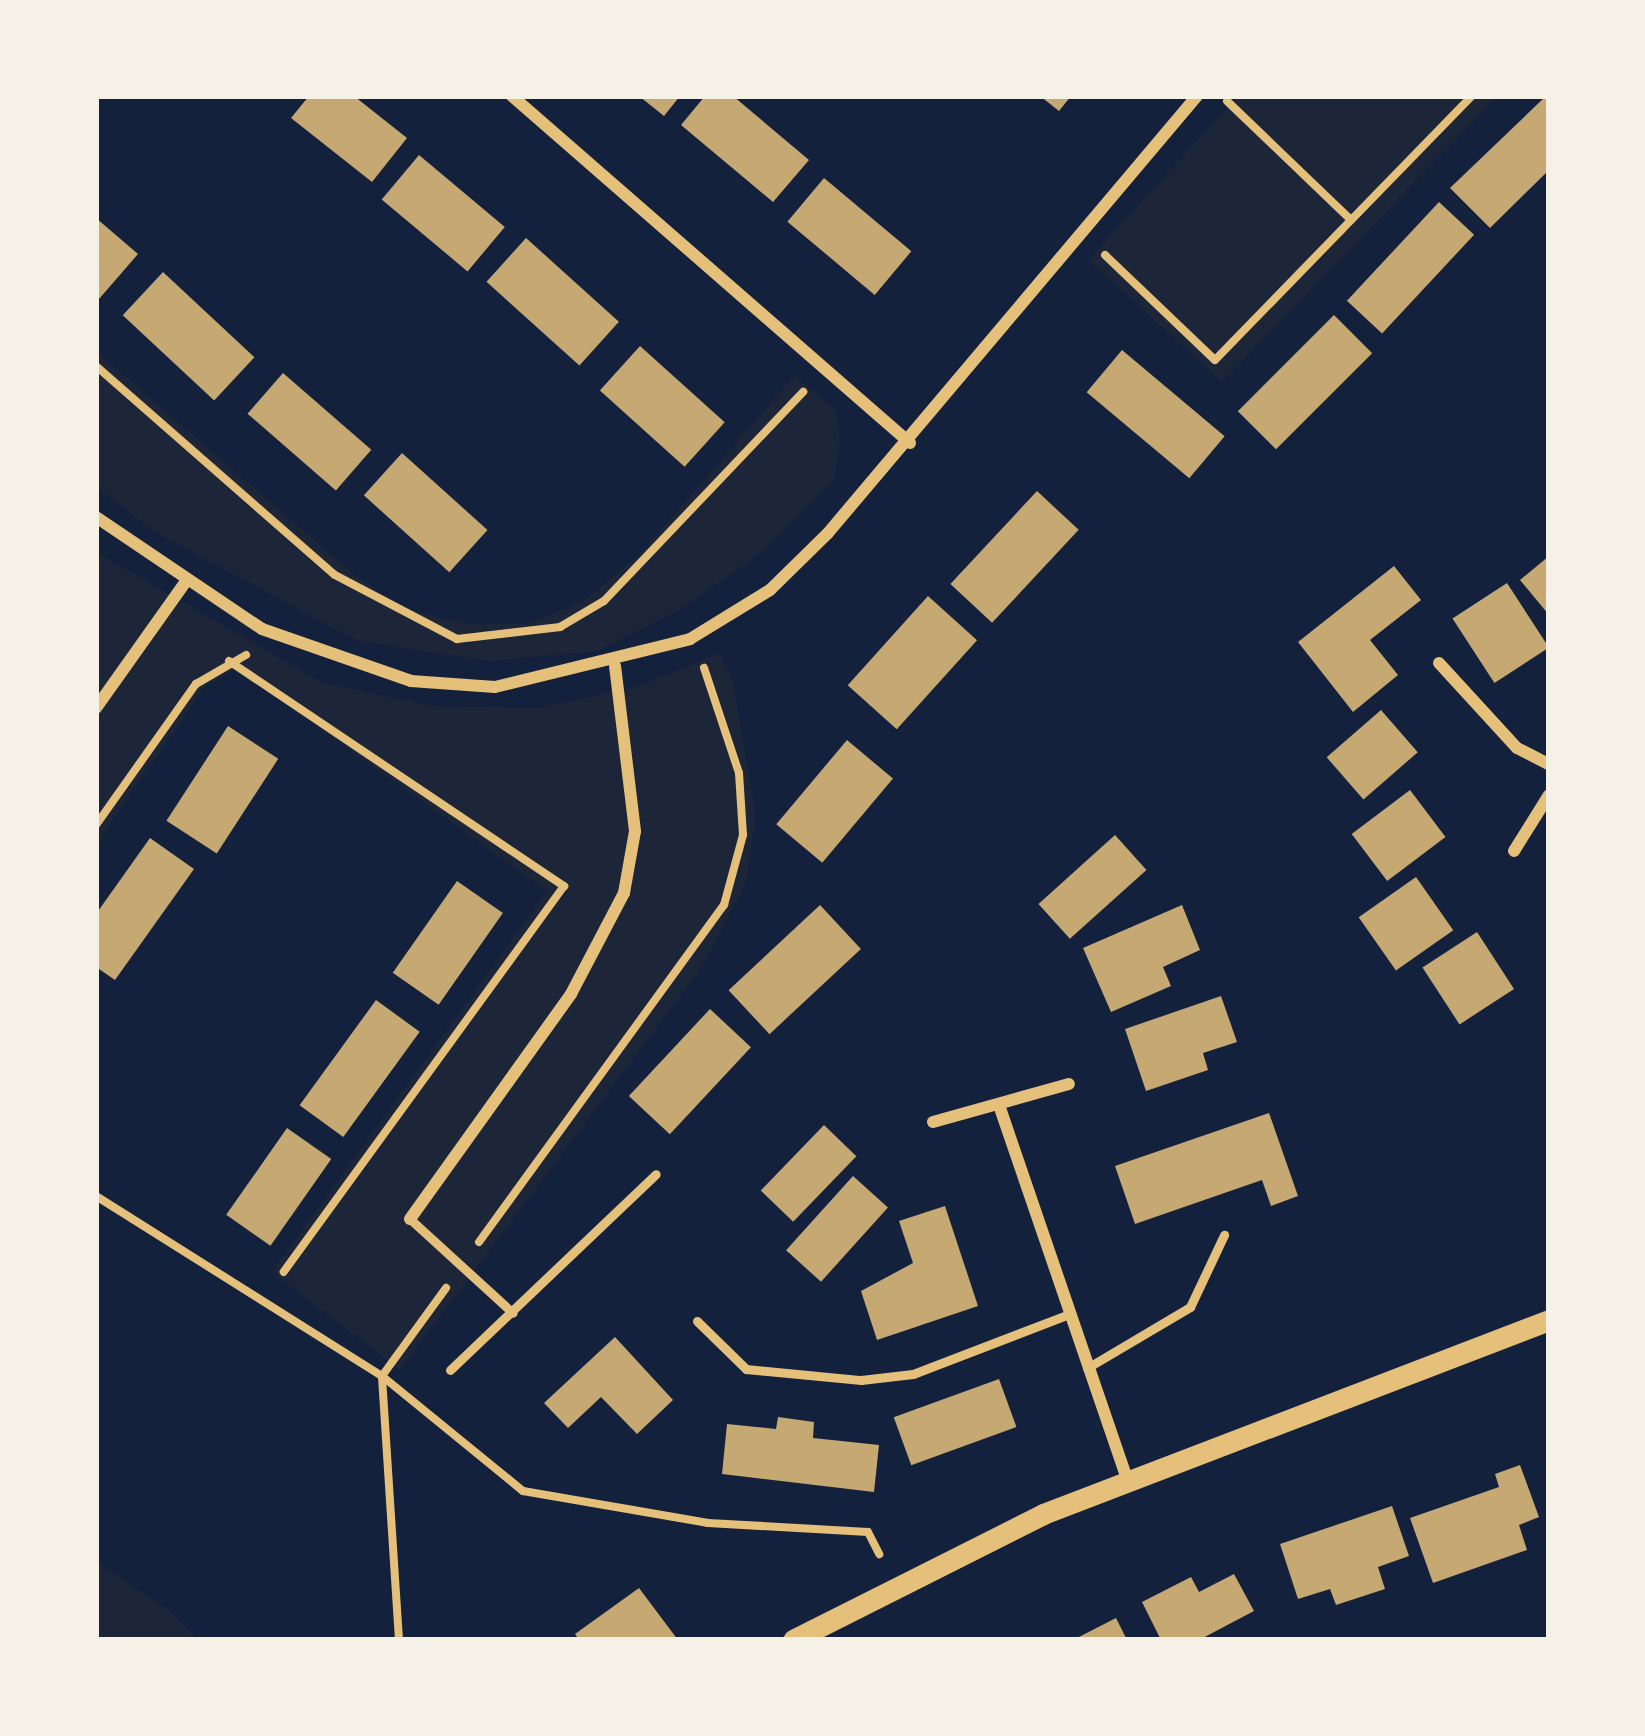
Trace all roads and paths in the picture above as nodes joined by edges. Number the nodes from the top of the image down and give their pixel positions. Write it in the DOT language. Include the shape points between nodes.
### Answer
graph roads {
  1 [pos="512,96"];
  2 [pos="1197,96"];
  3 [pos="1222,96"];
  4 [pos="1472,96"];
  5 [pos="1351,220"];
  6 [pos="1078,229"];
  7 [pos="96,366"];
  8 [pos="824,368"];
  9 [pos="910,443"];
  10 [pos="96,517"];
  11 [pos="184,584"];
  12 [pos="287,639"];
  13 [pos="690,639"];
  14 [pos="230,661"];
  15 [pos="1439,663"];
  16 [pos="615,667"];
  17 [pos="96,708"];
  18 [pos="1549,764"];
  19 [pos="1549,795"];
  20 [pos="96,825"];
  21 [pos="1514,851"];
  22 [pos="1069,1084"];
  23 [pos="999,1105"];
  24 [pos="933,1122"];
  25 [pos="656,1174"];
  26 [pos="96,1196"];
  27 [pos="410,1219"];
  28 [pos="1224,1235"];
  29 [pos="462,1266"];
  30 [pos="284,1272"];
  31 [pos="513,1313"];
  32 [pos="1067,1316"];
  33 [pos="1549,1320"];
  34 [pos="697,1321"];
  35 [pos="1087,1368"];
  36 [pos="449,1370"];
  37 [pos="382,1376"];
  38 [pos="1128,1481"];
  39 [pos="894,1582"];
  40 [pos="399,1640"];
  41 [pos="793,1640"];
  1 -- 8 [label="street"];
  2 -- 6 [label="street"];
  3 -- 5 [label="path"];
  4 -- 5 [label="path"];
  5 -- 6 [label="path" via="1215,360"];
  6 -- 9 [label="street"];
  7 -- 8 [label="path" via="335,574 457,638 560,627 604,601"];
  8 -- 9 [label="street"];
  9 -- 13 [label="street" via="770,590"];
  10 -- 11 [label="street"];
  11 -- 12 [label="street"];
  11 -- 17 [label="street"];
  12 -- 14 [label="path"];
  12 -- 16 [label="street" via="411,681 495,687"];
  13 -- 16 [label="street"];
  13 -- 29 [label="path" via="739,773 743,835 724,905"];
  14 -- 20 [label="path" via="196,684"];
  14 -- 30 [label="path" via="564,886"];
  15 -- 18 [label="street" via="1489,722"];
  16 -- 27 [label="street" via="634,830 624,893 571,994"];
  19 -- 21 [label="street"];
  22 -- 23 [label="street"];
  23 -- 24 [label="street"];
  23 -- 32 [label="street"];
  25 -- 31 [label="lane"];
  26 -- 37 [label="path"];
  27 -- 29 [label="lane"];
  28 -- 35 [label="lane" via="1190,1307"];
  29 -- 31 [label="lane"];
  29 -- 37 [label="path"];
  31 -- 36 [label="lane"];
  32 -- 34 [label="lane" via="913,1374 861,1380 746,1369"];
  32 -- 35 [label="street"];
  33 -- 38 [label="street"];
  35 -- 38 [label="street"];
  37 -- 39 [label="path" via="524,1491 709,1523 868,1532"];
  37 -- 40 [label="path"];
  38 -- 39 [label="street"];
  39 -- 41 [label="street"];
}
